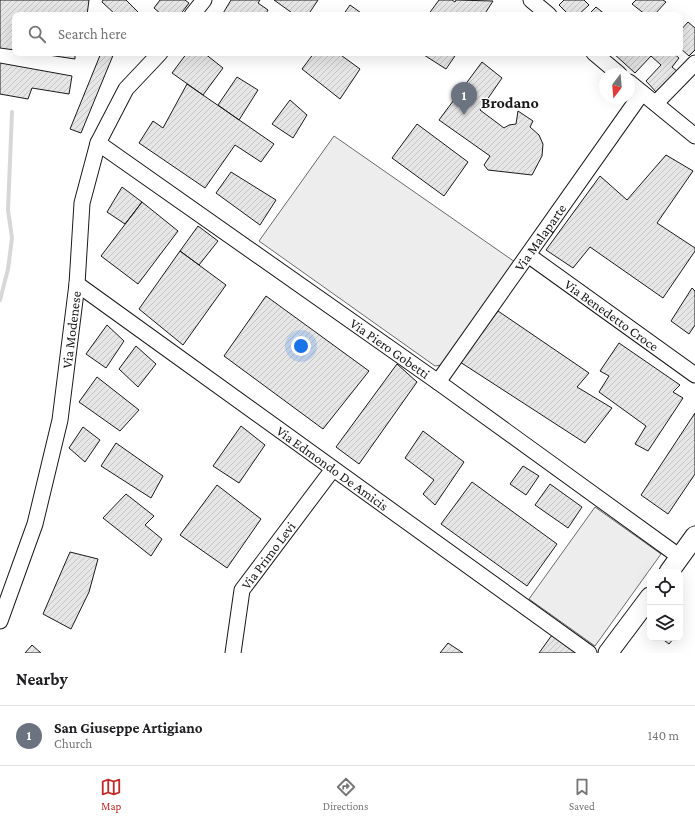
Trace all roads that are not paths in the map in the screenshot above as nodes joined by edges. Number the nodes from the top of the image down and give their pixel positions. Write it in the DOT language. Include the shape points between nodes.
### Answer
graph roads {
  1 [pos="204,0"];
  2 [pos="194,12"];
  3 [pos="157,56"];
  4 [pos="598,56"];
  5 [pos="695,63"];
  6 [pos="612,68"];
  7 [pos="635,87"];
  8 [pos="642,93"];
  9 [pos="656,103"];
  10 [pos="695,136"];
  11 [pos="98,142"];
  12 [pos="528,254"];
  13 [pos="77,284"];
  14 [pos="695,375"];
  15 [pos="438,382"];
  16 [pos="333,469"];
  17 [pos="695,536"];
  18 [pos="674,565"];
  19 [pos="647,601"];
  20 [pos="0,621"];
  21 [pos="233,653"];
  22 [pos="589,653"];
  23 [pos="608,653"];
  1 -- 2 [label="street"];
  3 -- 11 [label="street, Via Modenese" via="126,89"];
  4 -- 6 [label="street"];
  5 -- 9 [label="street"];
  7 -- 8 [label="street"];
  8 -- 9 [label="street"];
  8 -- 12 [label="street, Via Malaparte"];
  9 -- 10 [label="street"];
  11 -- 13 [label="street, Via Modenese" via="82,203"];
  11 -- 15 [label="street, Via Piero Gobetti"];
  12 -- 14 [label="street, Via Benedetto Croce"];
  12 -- 15 [label="street, Via Malaparte"];
  13 -- 16 [label="street, Via Edmondo De Amicis"];
  13 -- 20 [label="street, Via Modenese" via="60,420 36,524"];
  15 -- 18 [label="street, Via Piero Gobetti"];
  16 -- 21 [label="street, Via Primo Levi" via="242,590"];
  16 -- 22 [label="street, Via Edmondo De Amicis"];
  17 -- 18 [label="main road"];
  19 -- 23 [label="main road"];
}
